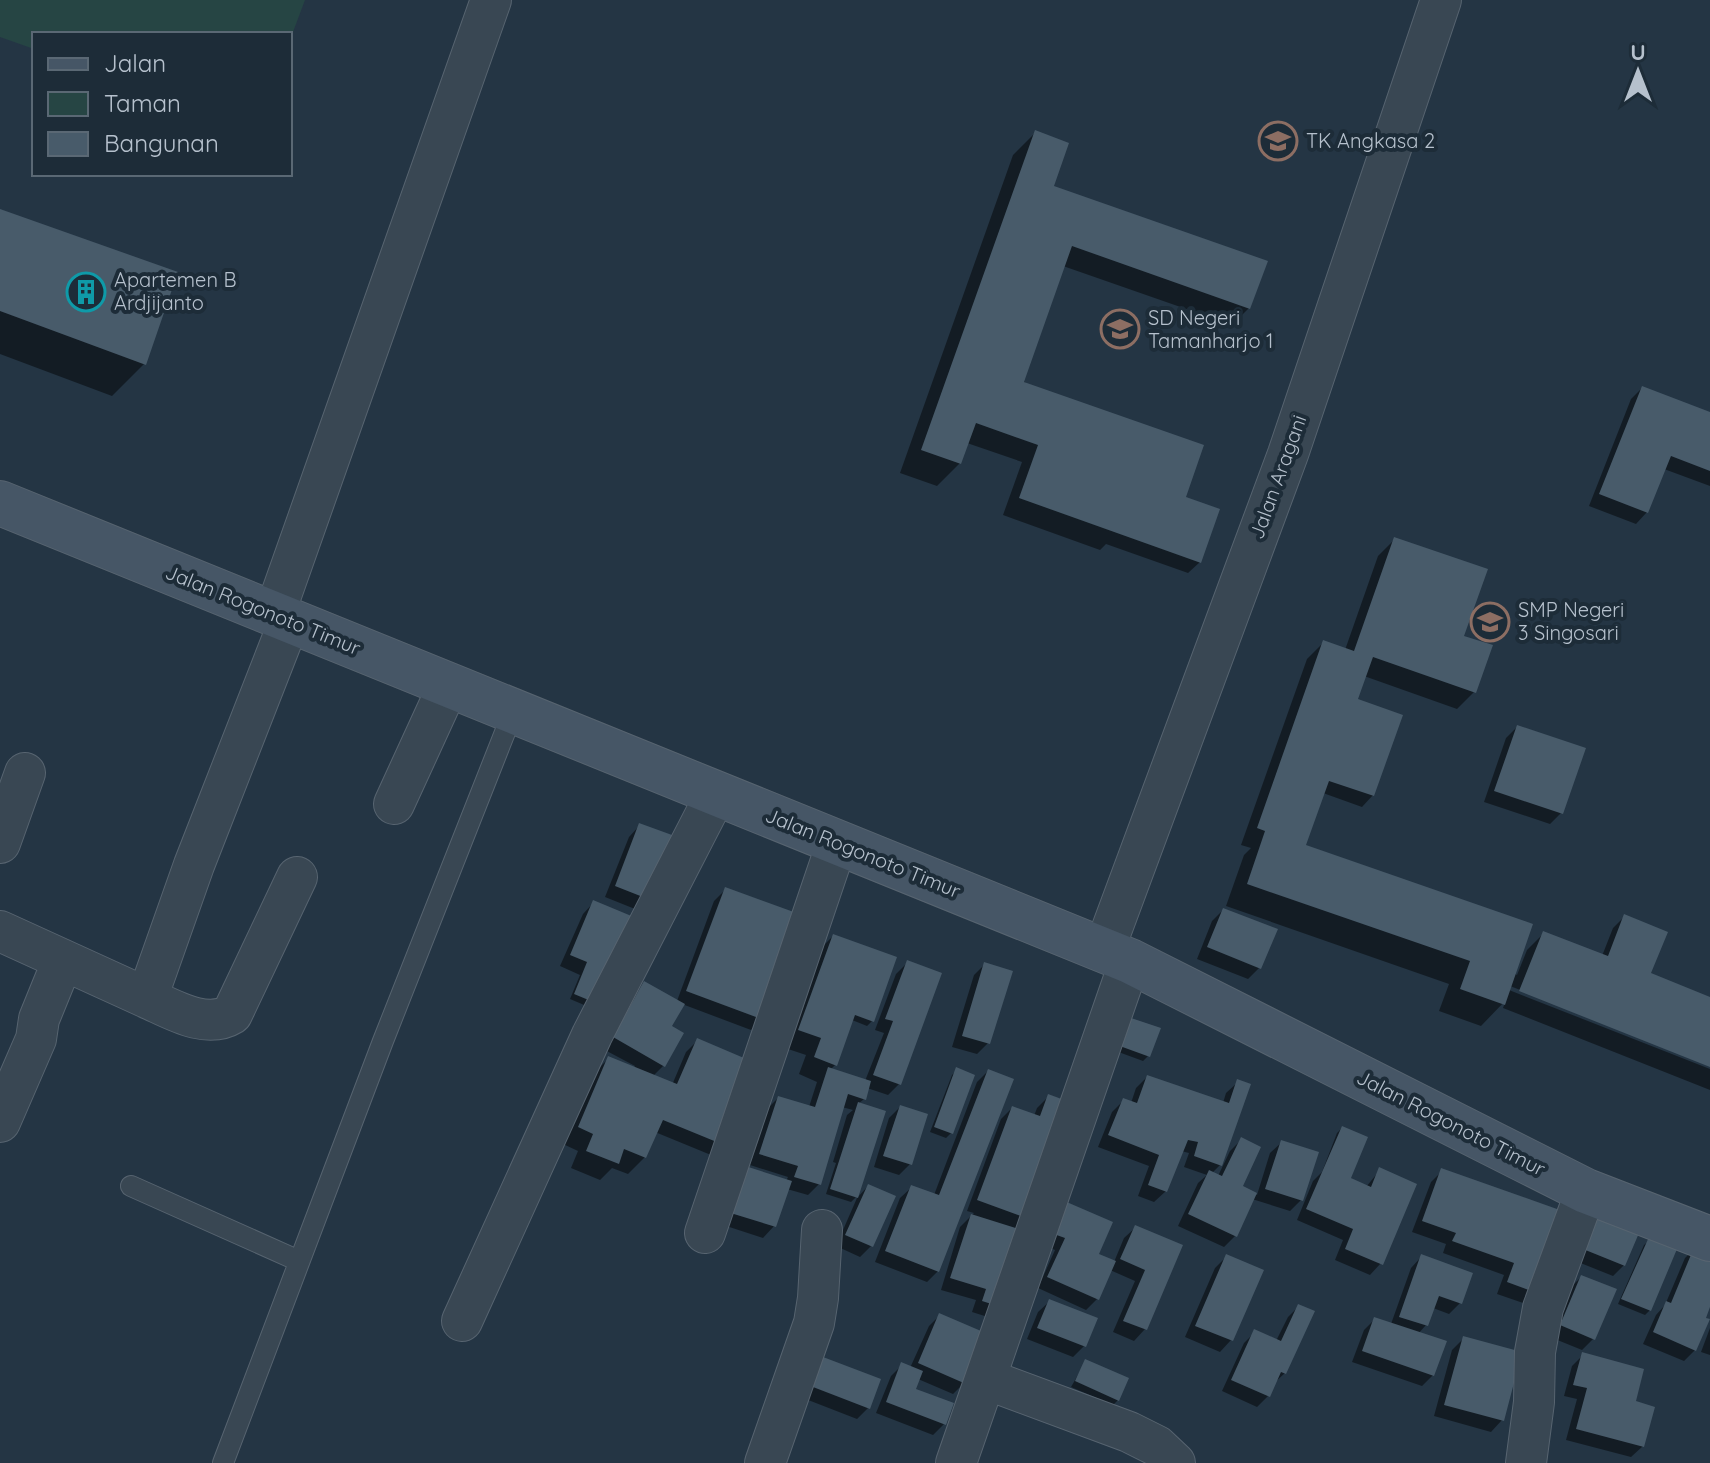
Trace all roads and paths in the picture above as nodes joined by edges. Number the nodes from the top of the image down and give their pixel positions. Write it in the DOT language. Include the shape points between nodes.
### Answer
graph roads {
  1 [pos="491,0"];
  2 [pos="1441,0"];
  3 [pos="0,503"];
  4 [pos="282,618"];
  5 [pos="449,684"];
  6 [pos="513,712"];
  7 [pos="25,773"];
  8 [pos="716,794"];
  9 [pos="394,804"];
  10 [pos="0,843"];
  11 [pos="837,843"];
  12 [pos="297,877"];
  13 [pos="0,931"];
  14 [pos="1117,956"];
  15 [pos="63,960"];
  16 [pos="147,998"];
  17 [pos="0,1122"];
  18 [pos="131,1186"];
  19 [pos="1586,1191"];
  20 [pos="822,1230"];
  21 [pos="705,1233"];
  22 [pos="1710,1239"];
  23 [pos="299,1261"];
  24 [pos="462,1321"];
  25 [pos="986,1379"];
  26 [pos="223,1463"];
  27 [pos="765,1463"];
  28 [pos="956,1463"];
  29 [pos="1175,1463"];
  30 [pos="1526,1463"];
  1 -- 4 [label="street"];
  2 -- 14 [label="street, Jalan Aragani"];
  3 -- 4 [label="main road, Jalan Rogonoto Timur"];
  4 -- 5 [label="main road, Jalan Rogonoto Timur"];
  4 -- 16 [label="street"];
  5 -- 6 [label="main road, Jalan Rogonoto Timur"];
  5 -- 9 [label="street"];
  6 -- 8 [label="main road, Jalan Rogonoto Timur"];
  6 -- 23 [label="lane"];
  7 -- 10 [label="street"];
  8 -- 11 [label="main road, Jalan Rogonoto Timur"];
  8 -- 24 [label="street" via="592,1035"];
  11 -- 14 [label="main road, Jalan Rogonoto Timur"];
  11 -- 21 [label="street"];
  12 -- 16 [label="street" via="232,1014 222,1020 195,1019"];
  13 -- 15 [label="street"];
  14 -- 19 [label="main road, Jalan Rogonoto Timur"];
  14 -- 25 [label="street, Jalan Aragani"];
  15 -- 16 [label="street"];
  15 -- 17 [label="street"];
  18 -- 23 [label="lane"];
  19 -- 22 [label="main road, Jalan Rogonoto Timur"];
  19 -- 30 [label="street" via="1543,1308"];
  20 -- 27 [label="street" via="814,1323"];
  23 -- 26 [label="lane"];
  25 -- 28 [label="street, Jalan Aragani"];
  25 -- 29 [label="street" via="1129,1432 1157,1446"];
}
